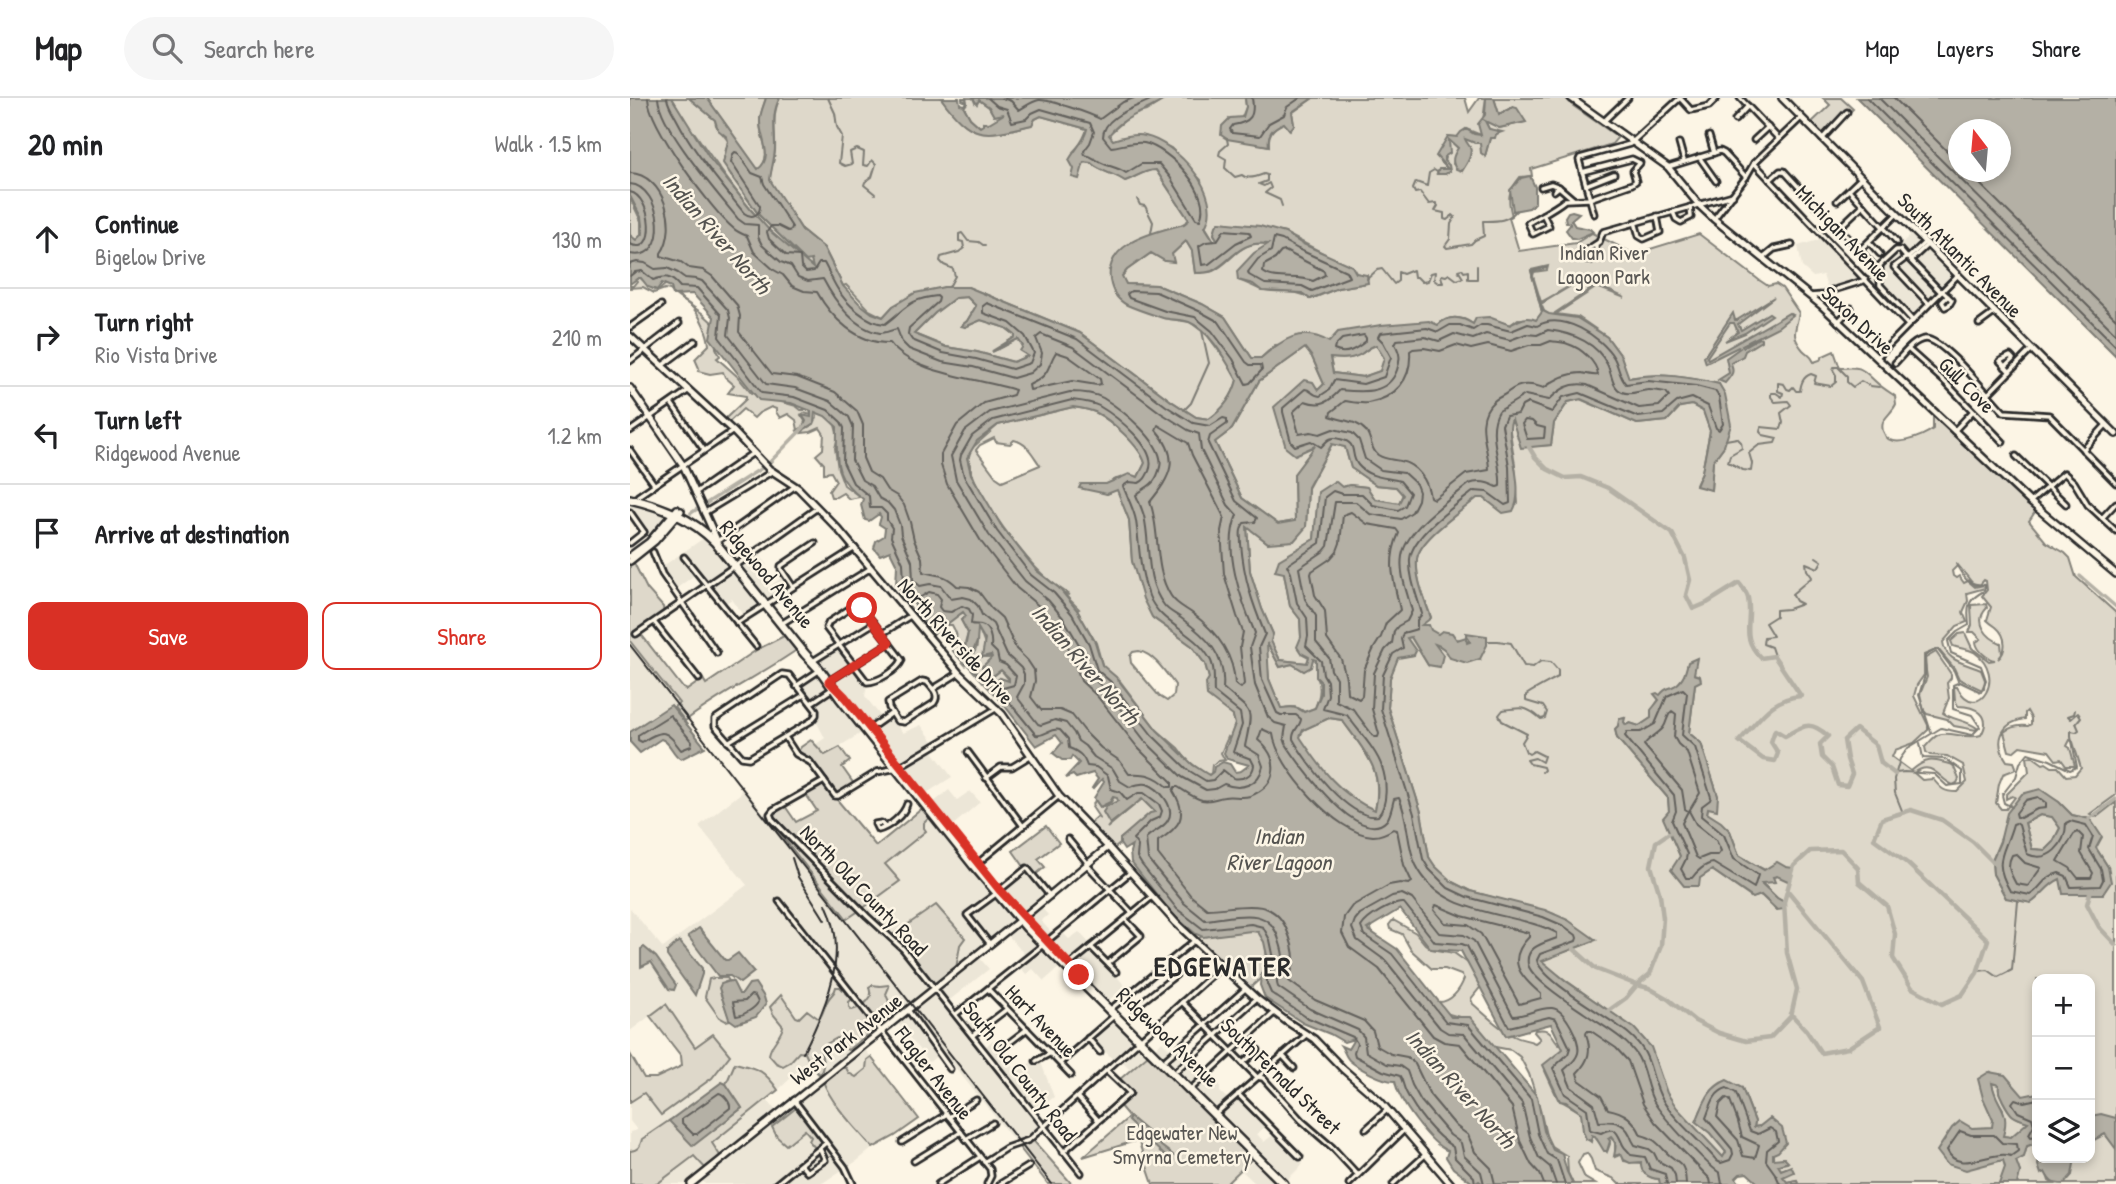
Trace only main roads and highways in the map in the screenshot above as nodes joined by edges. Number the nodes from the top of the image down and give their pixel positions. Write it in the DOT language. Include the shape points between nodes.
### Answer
graph roads {
  1 [pos="632,498"];
  2 [pos="680,514"];
  3 [pos="737,565"];
  4 [pos="899,767"];
  5 [pos="964,853"];
  6 [pos="978,863"];
  7 [pos="998,891"];
  8 [pos="1045,945"];
  9 [pos="1081,984"];
  10 [pos="1101,996"];
  11 [pos="1113,1012"];
  12 [pos="1141,1039"];
  13 [pos="1194,1090"];
  14 [pos="1218,1113"];
  15 [pos="1283,1181"];
  1 -- 2 [label="main road"];
  2 -- 3 [label="main road, Ridgewood Avenue"];
  2 -- 3 [label="main road, Ridgewood Avenue" via="701,524"];
  3 -- 4 [label="main road, Ridgewood Avenue"];
  4 -- 5 [label="main road, Ridgewood Avenue"];
  4 -- 6 [label="main road, Ridgewood Avenue"];
  5 -- 6 [label="main road"];
  5 -- 7 [label="main road, Ridgewood Avenue"];
  6 -- 7 [label="main road, Ridgewood Avenue"];
  7 -- 8 [label="main road, Ridgewood Avenue"];
  8 -- 9 [label="main road, Ridgewood Avenue"];
  8 -- 10 [label="main road, Ridgewood Avenue"];
  9 -- 10 [label="main road"];
  9 -- 11 [label="main road, Ridgewood Avenue"];
  10 -- 11 [label="main road, Ridgewood Avenue"];
  11 -- 12 [label="main road, Ridgewood Avenue"];
  12 -- 13 [label="main road, Ridgewood Avenue"];
  12 -- 13 [label="main road, Ridgewood Avenue"];
  13 -- 14 [label="main road, Ridgewood Avenue"];
  14 -- 15 [label="main road, Ridgewood Avenue"];
  14 -- 15 [label="main road, Ridgewood Avenue"];
}
